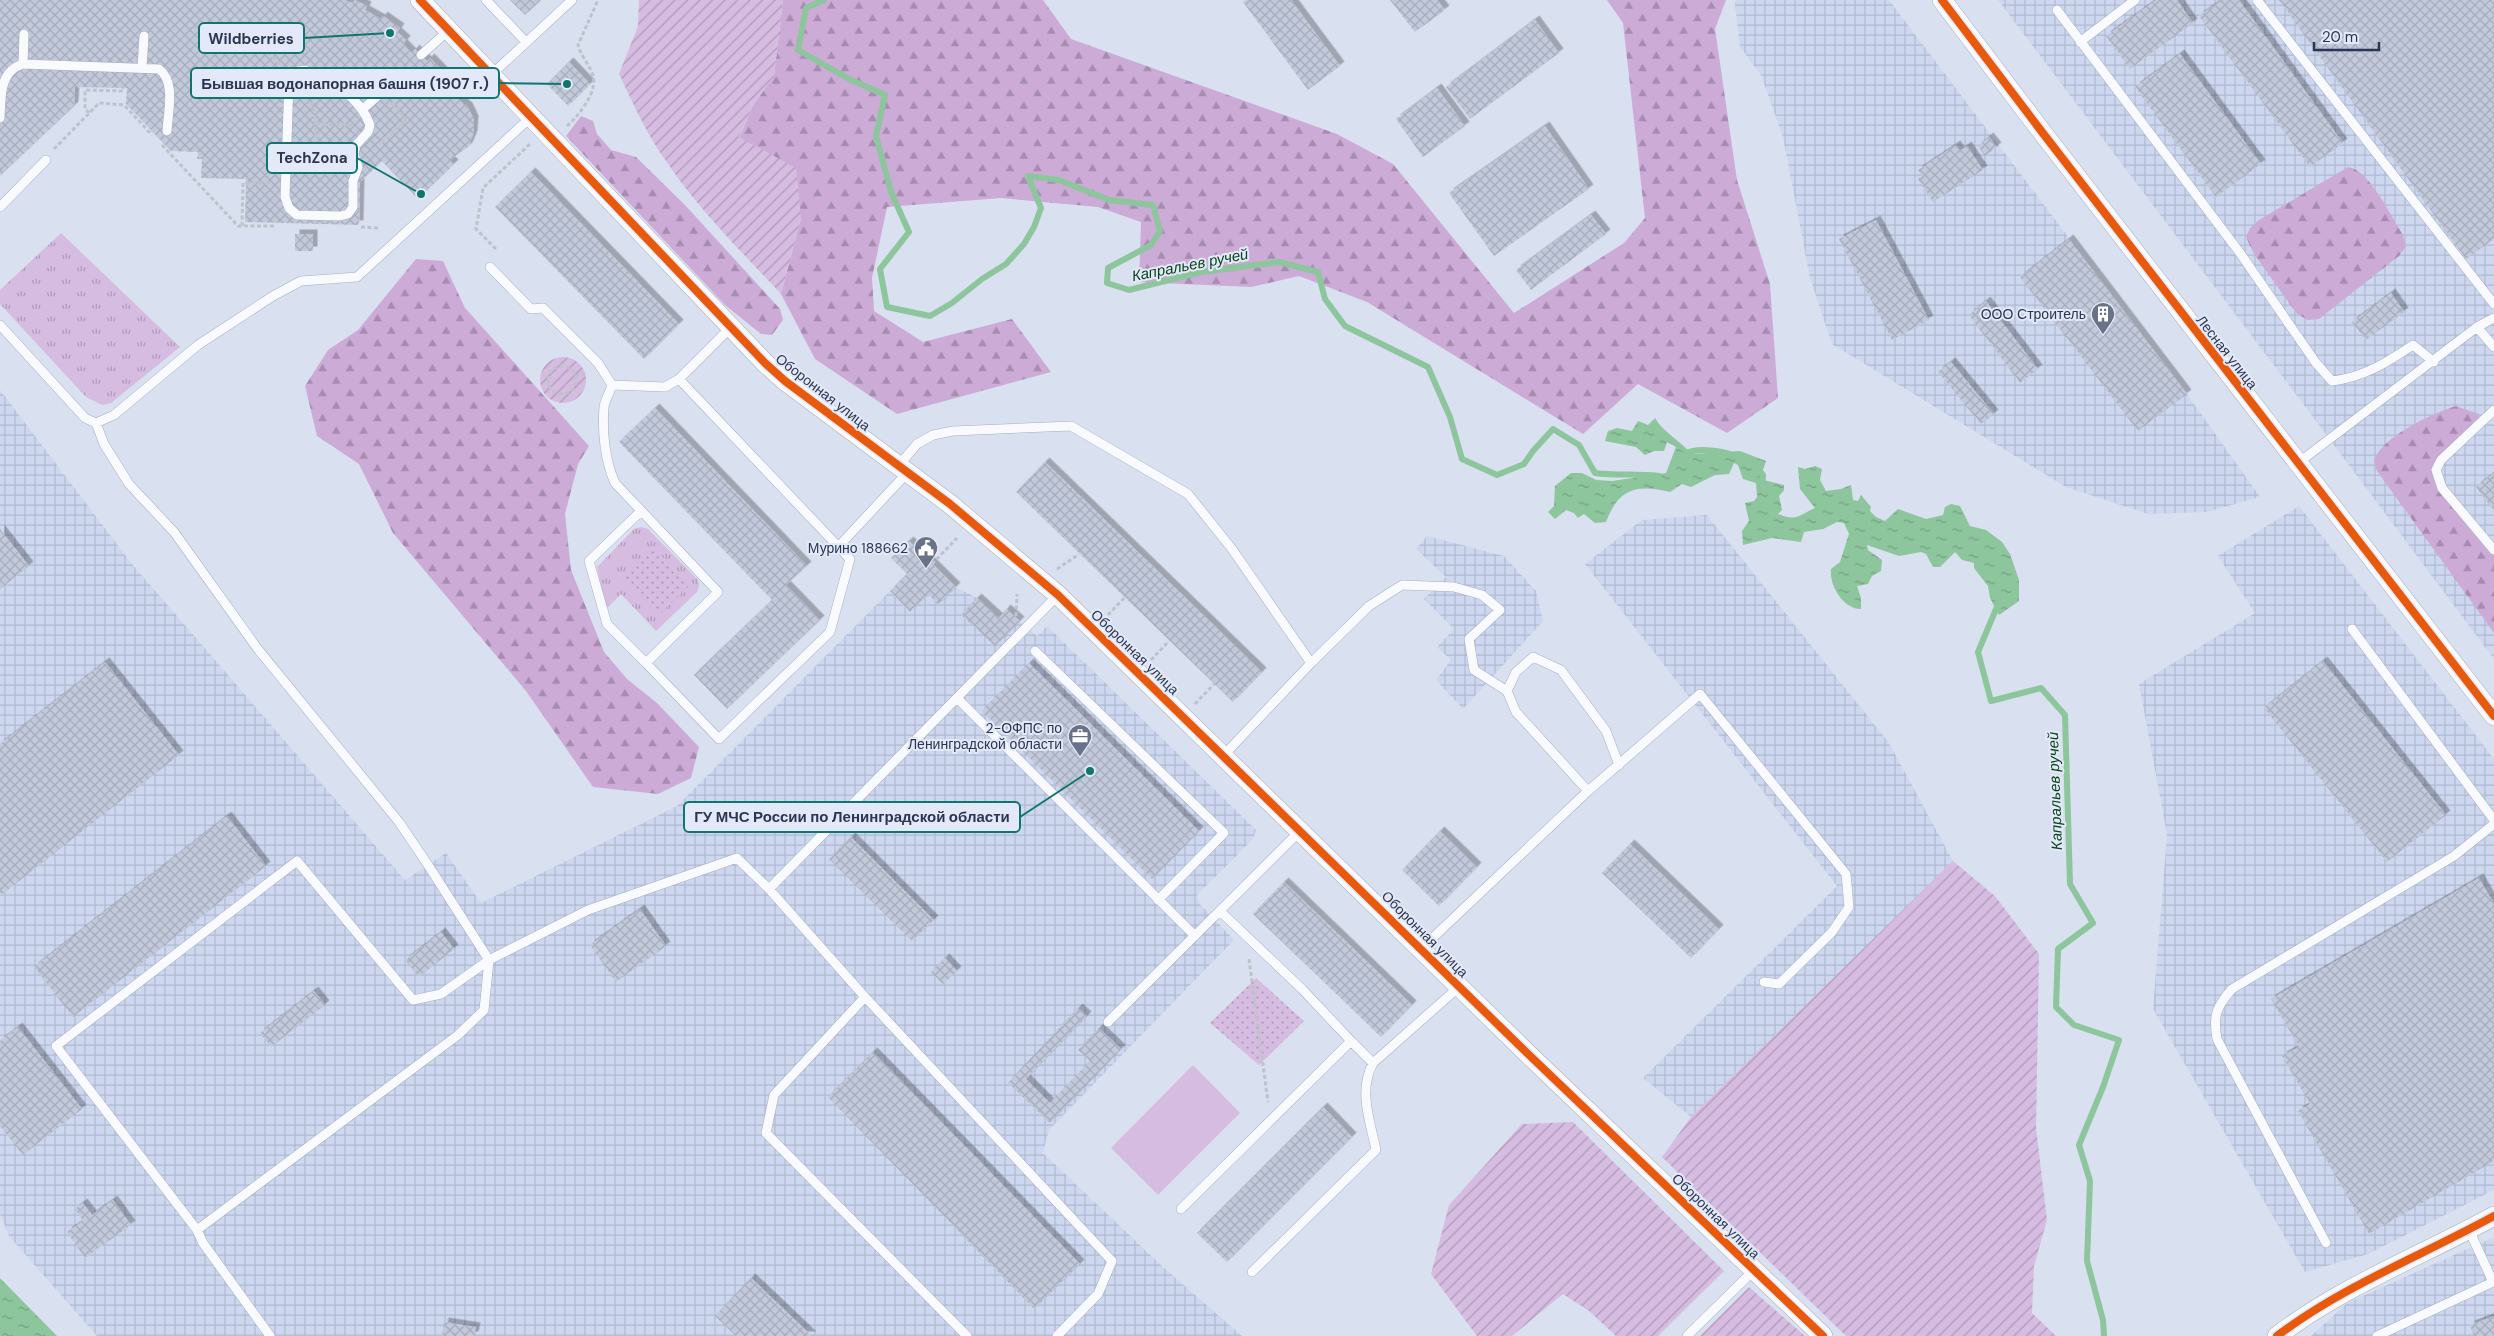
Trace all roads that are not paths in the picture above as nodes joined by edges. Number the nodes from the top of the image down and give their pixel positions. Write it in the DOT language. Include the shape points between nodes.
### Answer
graph roads {
  1 [pos="420,0"];
  2 [pos="486,0"];
  3 [pos="572,0"];
  4 [pos="1942,0"];
  5 [pos="2135,0"];
  6 [pos="2257,0"];
  7 [pos="2057,10"];
  8 [pos="448,31"];
  9 [pos="24,34"];
  10 [pos="144,36"];
  11 [pos="526,42"];
  12 [pos="2080,42"];
  13 [pos="421,55"];
  14 [pos="23,64"];
  15 [pos="142,68"];
  16 [pos="490,76"];
  17 [pos="383,91"];
  18 [pos="362,110"];
  19 [pos="0,118"];
  20 [pos="530,118"];
  21 [pos="168,131"];
  22 [pos="46,160"];
  23 [pos="0,207"];
  24 [pos="490,267"];
  25 [pos="2494,304"];
  26 [pos="2494,318"];
  27 [pos="0,325"];
  28 [pos="2477,327"];
  29 [pos="730,328"];
  30 [pos="2494,347"];
  31 [pos="2434,362"];
  32 [pos="679,379"];
  33 [pos="612,385"];
  34 [pos="2494,410"];
  35 [pos="96,423"];
  36 [pos="2297,464"];
  37 [pos="904,469"];
  38 [pos="641,511"];
  39 [pos="838,546"];
  40 [pos="2494,550"];
  41 [pos="1058,595"];
  42 [pos="2352,629"];
  43 [pos="1035,651"];
  44 [pos="1311,662"];
  45 [pos="646,663"];
  46 [pos="1507,691"];
  47 [pos="958,699"];
  48 [pos="2494,716"];
  49 [pos="1224,755"];
  50 [pos="1619,765"];
  51 [pos="1588,791"];
  52 [pos="2494,822"];
  53 [pos="1301,830"];
  54 [pos="769,888"];
  55 [pos="1158,900"];
  56 [pos="1220,911"];
  57 [pos="1194,936"];
  58 [pos="1422,948"];
  59 [pos="489,960"];
  60 [pos="1764,982"];
  61 [pos="1460,986"];
  62 [pos="865,997"];
  63 [pos="1108,1022"];
  64 [pos="1351,1041"];
  65 [pos="1373,1063"];
  66 [pos="1181,1208"];
  67 [pos="2494,1216"];
  68 [pos="197,1230"];
  69 [pos="2469,1230"];
  70 [pos="2326,1243"];
  71 [pos="1754,1270"];
  72 [pos="1252,1272"];
  73 [pos="2383,1335"];
  74 [pos="270,1336"];
  75 [pos="967,1336"];
  76 [pos="1057,1336"];
  77 [pos="1687,1336"];
  78 [pos="1823,1336"];
  79 [pos="2276,1336"];
  1 -- 8 [label="street, Оборонная улица"];
  2 -- 11 [label="lane"];
  3 -- 11 [label="lane"];
  4 -- 36 [label="street, Лесная улица"];
  5 -- 12 [label="lane"];
  6 -- 25 [label="lane"];
  7 -- 12 [label="lane"];
  8 -- 13 [label="lane"];
  8 -- 16 [label="street, Оборонная улица"];
  9 -- 14 [label="lane"];
  10 -- 15 [label="lane"];
  11 -- 16 [label="lane"];
  12 -- 31 [label="lane" via="2240,253 2332,381 2355,378 2413,346"];
  14 -- 15 [label="lane"];
  14 -- 19 [label="lane" via="5,73 1,82"];
  15 -- 21 [label="lane" via="159,69 166,74 170,84"];
  16 -- 20 [label="street, Оборонная улица"];
  17 -- 18 [label="lane"];
  18 -- 18 [label="lane" via="370,125 356,145 354,154 358,167 353,181 353,206 348,214 340,216 297,214 289,208 285,197 292,76 298,71 312,72 339,86"];
  20 -- 29 [label="street, Оборонная улица"];
  20 -- 35 [label="lane" via="357,276 301,281 273,296 198,345 114,415"];
  22 -- 23 [label="lane"];
  24 -- 33 [label="lane" via="531,309 543,308 598,363"];
  26 -- 28 [label="lane"];
  27 -- 35 [label="lane" via="85,418"];
  28 -- 30 [label="lane"];
  28 -- 31 [label="lane"];
  29 -- 32 [label="lane"];
  29 -- 37 [label="street, Оборонная улица" via="785,381"];
  31 -- 36 [label="lane"];
  32 -- 33 [label="lane" via="665,387"];
  32 -- 39 [label="lane"];
  33 -- 38 [label="lane" via="604,405 609,470"];
  34 -- 40 [label="lane" via="2437,465 2436,475 2442,488"];
  35 -- 59 [label="lane" via="104,444 129,484 174,532 257,648 399,822"];
  36 -- 48 [label="street, Лесная улица"];
  37 -- 39 [label="lane"];
  37 -- 41 [label="street, Оборонная улица"];
  37 -- 44 [label="lane" via="917,444 933,435 953,431 1071,426 1188,494 1232,549"];
  38 -- 45 [label="lane" via="589,561 607,624"];
  38 -- 45 [label="lane" via="718,592"];
  39 -- 45 [label="lane" via="850,559 830,632 718,739"];
  41 -- 47 [label="lane"];
  41 -- 49 [label="street, Оборонная улица"];
  42 -- 52 [label="lane"];
  43 -- 55 [label="lane" via="1224,833"];
  44 -- 46 [label="lane" via="1369,606 1402,585 1454,586 1482,596 1500,610 1469,639 1470,656 1474,670"];
  44 -- 49 [label="lane"];
  46 -- 50 [label="lane" via="1516,672 1533,657 1561,670 1606,731"];
  46 -- 51 [label="lane" via="1516,712"];
  47 -- 54 [label="lane"];
  47 -- 55 [label="lane"];
  49 -- 53 [label="street, Оборонная улица"];
  50 -- 51 [label="lane"];
  50 -- 60 [label="lane" via="1700,694 1846,874 1849,908 1832,932 1779,984"];
  51 -- 58 [label="lane"];
  52 -- 70 [label="lane" via="2454,856 2232,989 2220,1002 2214,1021 2217,1039"];
  53 -- 56 [label="lane"];
  53 -- 58 [label="street, Оборонная улица"];
  54 -- 59 [label="lane" via="736,858 588,910"];
  54 -- 62 [label="lane"];
  55 -- 57 [label="lane"];
  56 -- 57 [label="lane"];
  56 -- 64 [label="lane"];
  57 -- 63 [label="lane"];
  58 -- 61 [label="street, Оборонная улица"];
  59 -- 68 [label="lane" via="484,1010 458,1035"];
  59 -- 68 [label="lane" via="441,994 413,1000 297,861 56,1046"];
  61 -- 65 [label="lane"];
  61 -- 71 [label="street, Оборонная улица"];
  62 -- 75 [label="lane" via="774,1095 766,1133"];
  62 -- 76 [label="lane" via="1112,1261 1098,1294"];
  64 -- 65 [label="lane"];
  64 -- 66 [label="lane"];
  65 -- 72 [label="lane" via="1366,1077 1364,1094 1376,1150"];
  67 -- 69 [label="street"];
  68 -- 74 [label="lane"];
  69 -- 73 [label="lane" via="2493,1282"];
  69 -- 79 [label="street" via="2341,1292"];
  71 -- 77 [label="lane"];
  71 -- 78 [label="street, Оборонная улица"];
}
